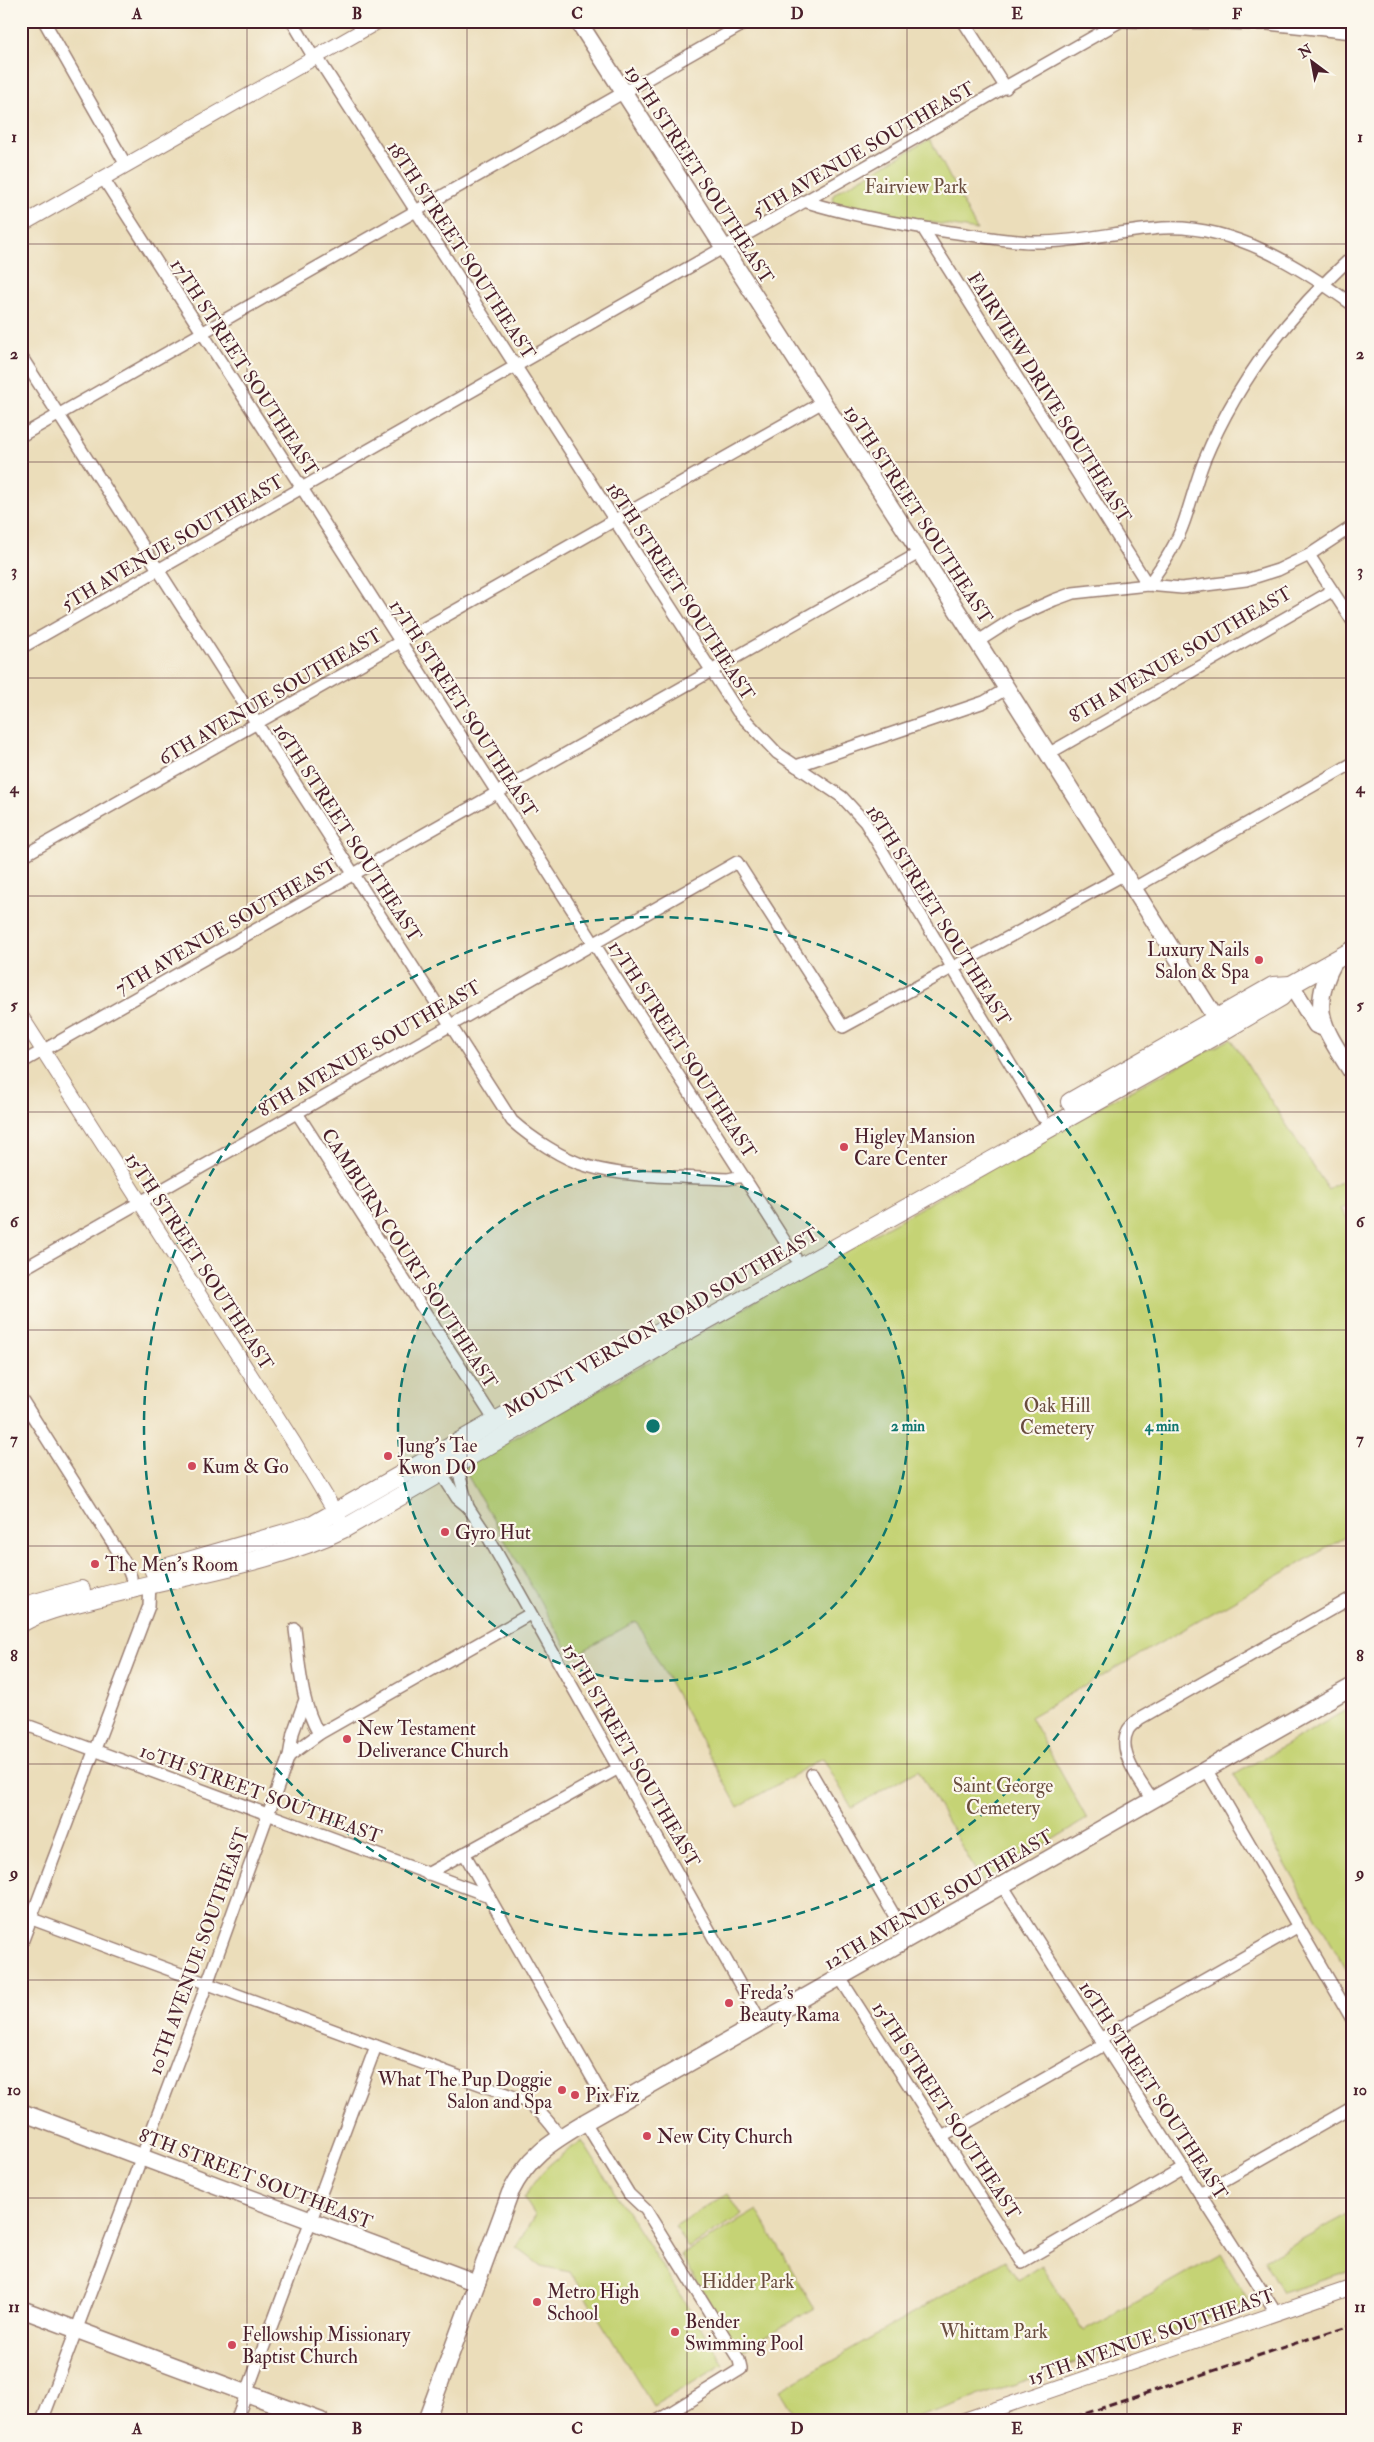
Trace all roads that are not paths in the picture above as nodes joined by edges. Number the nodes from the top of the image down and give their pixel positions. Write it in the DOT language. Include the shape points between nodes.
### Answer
graph roads {
  1 [pos="44,21"];
  2 [pos="292,21"];
  3 [pos="378,21"];
  4 [pos="578,21"];
  5 [pos="749,21"];
  6 [pos="963,21"];
  7 [pos="1121,21"];
  8 [pos="1353,33"];
  9 [pos="315,57"];
  10 [pos="1006,88"];
  11 [pos="624,92"];
  12 [pos="126,165"];
  13 [pos="103,178"];
  14 [pos="807,202"];
  15 [pos="415,211"];
  16 [pos="21,225"];
  17 [pos="922,227"];
  18 [pos="723,248"];
  19 [pos="1353,256"];
  20 [pos="1323,284"];
  21 [pos="1353,305"];
  22 [pos="202,332"];
  23 [pos="21,356"];
  24 [pos="515,367"];
  25 [pos="822,402"];
  26 [pos="58,414"];
  27 [pos="21,436"];
  28 [pos="302,488"];
  29 [pos="614,520"];
  30 [pos="1353,526"];
  31 [pos="918,553"];
  32 [pos="1309,556"];
  33 [pos="158,570"];
  34 [pos="1148,585"];
  35 [pos="1332,591"];
  36 [pos="1353,622"];
  37 [pos="400,642"];
  38 [pos="977,642"];
  39 [pos="21,648"];
  40 [pos="710,670"];
  41 [pos="1006,689"];
  42 [pos="257,723"];
  43 [pos="1048,754"];
  44 [pos="1353,763"];
  45 [pos="796,766"];
  46 [pos="498,792"];
  47 [pos="21,857"];
  48 [pos="354,874"];
  49 [pos="1129,881"];
  50 [pos="595,944"];
  51 [pos="1353,950"];
  52 [pos="1336,960"];
  53 [pos="954,968"];
  54 [pos="1291,985"];
  55 [pos="21,1016"];
  56 [pos="1220,1025"];
  57 [pos="451,1026"];
  58 [pos="1324,1028"];
  59 [pos="43,1051"];
  60 [pos="21,1063"];
  61 [pos="1353,1074"];
  62 [pos="297,1113"];
  63 [pos="1042,1117"];
  64 [pos="743,1176"];
  65 [pos="140,1202"];
  66 [pos="795,1257"];
  67 [pos="21,1270"];
  68 [pos="21,1398"];
  69 [pos="532,1400"];
  70 [pos="495,1421"];
  71 [pos="459,1463"];
  72 [pos="441,1473"];
  73 [pos="468,1507"];
  74 [pos="336,1513"];
  75 [pos="345,1528"];
  76 [pos="131,1577"];
  77 [pos="150,1583"];
  78 [pos="1353,1597"];
  79 [pos="28,1604"];
  80 [pos="530,1614"];
  81 [pos="21,1623"];
  82 [pos="295,1629"];
  83 [pos="1353,1686"];
  84 [pos="304,1702"];
  85 [pos="21,1723"];
  86 [pos="319,1734"];
  87 [pos="94,1749"];
  88 [pos="289,1756"];
  89 [pos="617,1769"];
  90 [pos="1206,1769"];
  91 [pos="812,1774"];
  92 [pos="1152,1800"];
  93 [pos="267,1814"];
  94 [pos="464,1853"];
  95 [pos="427,1874"];
  96 [pos="1002,1885"];
  97 [pos="489,1896"];
  98 [pos="26,1917"];
  99 [pos="1297,1927"];
  100 [pos="908,1939"];
  101 [pos="21,1945"];
  102 [pos="840,1978"];
  103 [pos="207,1984"];
  104 [pos="1353,2021"];
  105 [pos="761,2022"];
  106 [pos="1102,2042"];
  107 [pos="376,2046"];
  108 [pos="1353,2106"];
  109 [pos="610,2109"];
  110 [pos="21,2112"];
  111 [pos="585,2122"];
  112 [pos="560,2137"];
  113 [pos="942,2137"];
  114 [pos="141,2156"];
  115 [pos="1184,2168"];
  116 [pos="1200,2194"];
  117 [pos="310,2220"];
  118 [pos="477,2283"];
  119 [pos="1353,2287"];
  120 [pos="21,2309"];
  121 [pos="1276,2313"];
  122 [pos="76,2330"];
  123 [pos="247,2393"];
  124 [pos="42,2421"];
  125 [pos="236,2421"];
  126 [pos="321,2421"];
  127 [pos="426,2421"];
  128 [pos="657,2421"];
  129 [pos="960,2421"];
  1 -- 12 [label="street"];
  2 -- 9 [label="street, 18TH STREET SOUTHEAST"];
  3 -- 9 [label="street"];
  4 -- 11 [label="main road, 19TH STREET SOUTHEAST"];
  5 -- 11 [label="street"];
  6 -- 10 [label="street"];
  7 -- 8 [label="street" via="1268,24"];
  7 -- 10 [label="street, 5TH AVENUE SOUTHEAST"];
  9 -- 12 [label="street"];
  9 -- 15 [label="street, 18TH STREET SOUTHEAST"];
  10 -- 14 [label="street, 5TH AVENUE SOUTHEAST"];
  11 -- 15 [label="street"];
  11 -- 18 [label="main road, 19TH STREET SOUTHEAST"];
  12 -- 13 [label="street"];
  13 -- 16 [label="street"];
  13 -- 22 [label="street, 17TH STREET SOUTHEAST"];
  14 -- 17 [label="street" via="840,212"];
  14 -- 18 [label="street, 5TH AVENUE SOUTHEAST"];
  15 -- 22 [label="street"];
  15 -- 24 [label="street, 18TH STREET SOUTHEAST"];
  17 -- 20 [label="street" via="1030,242 1074,241 1164,228 1200,230 1263,251"];
  17 -- 34 [label="street, FAIRVIEW DRIVE SOUTHEAST"];
  18 -- 24 [label="street, 5TH AVENUE SOUTHEAST"];
  18 -- 25 [label="main road, 19TH STREET SOUTHEAST"];
  19 -- 20 [label="street"];
  20 -- 21 [label="street"];
  20 -- 34 [label="street" via="1291,317 1260,358 1235,400 1204,460 1183,525 1165,562"];
  22 -- 26 [label="street"];
  22 -- 28 [label="street, 17TH STREET SOUTHEAST"];
  23 -- 26 [label="street, 16TH STREET SOUTHEAST"];
  24 -- 28 [label="street, 5TH AVENUE SOUTHEAST"];
  24 -- 29 [label="street, 18TH STREET SOUTHEAST"];
  25 -- 29 [label="street, 6TH AVENUE SOUTHEAST"];
  25 -- 31 [label="main road, 19TH STREET SOUTHEAST"];
  26 -- 27 [label="street"];
  26 -- 33 [label="street, 16TH STREET SOUTHEAST"];
  28 -- 33 [label="street, 5TH AVENUE SOUTHEAST"];
  28 -- 37 [label="street, 17TH STREET SOUTHEAST"];
  29 -- 37 [label="street, 6TH AVENUE SOUTHEAST"];
  29 -- 40 [label="street, 18TH STREET SOUTHEAST"];
  30 -- 32 [label="street"];
  31 -- 38 [label="main road, 19TH STREET SOUTHEAST"];
  31 -- 40 [label="street, 7TH AVENUE SOUTHEAST"];
  32 -- 34 [label="street" via="1246,580 1182,588"];
  32 -- 35 [label="street"];
  33 -- 39 [label="street, 5TH AVENUE SOUTHEAST"];
  33 -- 42 [label="street, 16TH STREET SOUTHEAST"];
  34 -- 38 [label="street" via="1073,594 1054,600 1016,617"];
  35 -- 36 [label="street"];
  35 -- 43 [label="street, 8TH AVENUE SOUTHEAST"];
  37 -- 42 [label="street, 6TH AVENUE SOUTHEAST"];
  37 -- 46 [label="street, 17TH STREET SOUTHEAST"];
  38 -- 41 [label="main road, 19TH STREET SOUTHEAST"];
  40 -- 45 [label="street, 18TH STREET SOUTHEAST" via="738,712 777,753"];
  40 -- 46 [label="street, 7TH AVENUE SOUTHEAST"];
  41 -- 43 [label="main road, 19TH STREET SOUTHEAST"];
  41 -- 45 [label="street" via="984,702"];
  42 -- 47 [label="street, 6TH AVENUE SOUTHEAST"];
  42 -- 48 [label="street, 16TH STREET SOUTHEAST"];
  43 -- 49 [label="main road, 19TH STREET SOUTHEAST"];
  44 -- 49 [label="street"];
  45 -- 53 [label="street, 18TH STREET SOUTHEAST" via="842,797 865,822"];
  46 -- 48 [label="street, 7TH AVENUE SOUTHEAST"];
  46 -- 50 [label="street, 17TH STREET SOUTHEAST"];
  48 -- 57 [label="street, 16TH STREET SOUTHEAST"];
  48 -- 59 [label="street, 7TH AVENUE SOUTHEAST"];
  49 -- 53 [label="street"];
  49 -- 56 [label="main road, 19TH STREET SOUTHEAST"];
  50 -- 53 [label="street, 8TH AVENUE SOUTHEAST" via="737,862 843,1028"];
  50 -- 57 [label="street, 8TH AVENUE SOUTHEAST"];
  50 -- 64 [label="street, 17TH STREET SOUTHEAST"];
  51 -- 52 [label="main road, MOUNT VERNON ROAD SOUTHEAST"];
  52 -- 54 [label="main road, MOUNT VERNON ROAD SOUTHEAST"];
  52 -- 58 [label="main road" via="1322,988"];
  53 -- 63 [label="street, 18TH STREET SOUTHEAST"];
  54 -- 56 [label="main road, MOUNT VERNON ROAD SOUTHEAST" via="1273,986"];
  54 -- 58 [label="main road" via="1316,1025"];
  55 -- 59 [label="street, 15TH STREET SOUTHEAST"];
  56 -- 63 [label="main road, MOUNT VERNON ROAD SOUTHEAST"];
  56 -- 71 [label="main road, MOUNT VERNON ROAD SOUTHEAST"];
  57 -- 62 [label="street, 8TH AVENUE SOUTHEAST"];
  57 -- 64 [label="street, 16TH STREET SOUTHEAST" via="512,1121 526,1134 548,1146 585,1165 611,1172"];
  58 -- 61 [label="main road"];
  59 -- 60 [label="street, 7TH AVENUE SOUTHEAST"];
  59 -- 65 [label="street, 15TH STREET SOUTHEAST"];
  62 -- 65 [label="street, 8TH AVENUE SOUTHEAST"];
  62 -- 70 [label="street, CAMBURN COURT SOUTHEAST"];
  63 -- 66 [label="main road, MOUNT VERNON ROAD SOUTHEAST"];
  64 -- 66 [label="street, 17TH STREET SOUTHEAST"];
  65 -- 67 [label="street, 8TH AVENUE SOUTHEAST"];
  65 -- 74 [label="street, 15TH STREET SOUTHEAST"];
  66 -- 69 [label="main road, MOUNT VERNON ROAD SOUTHEAST"];
  68 -- 76 [label="street" via="125,1562"];
  69 -- 70 [label="main road, MOUNT VERNON ROAD SOUTHEAST"];
  69 -- 72 [label="main road" via="504,1428 453,1457"];
  70 -- 74 [label="main road, MOUNT VERNON ROAD SOUTHEAST"];
  71 -- 72 [label="main road, MOUNT VERNON ROAD SOUTHEAST"];
  71 -- 73 [label="street, 15TH STREET SOUTHEAST"];
  72 -- 73 [label="street, 15TH STREET SOUTHEAST" via="457,1498"];
  72 -- 75 [label="main road, MOUNT VERNON ROAD SOUTHEAST"];
  73 -- 80 [label="street, 15TH STREET SOUTHEAST"];
  74 -- 75 [label="street, 15TH STREET SOUTHEAST"];
  74 -- 76 [label="main road, MOUNT VERNON ROAD SOUTHEAST" via="313,1525"];
  75 -- 77 [label="main road, MOUNT VERNON ROAD SOUTHEAST" via="316,1542 277,1554"];
  76 -- 79 [label="main road, MOUNT VERNON ROAD SOUTHEAST"];
  77 -- 81 [label="main road, MOUNT VERNON ROAD SOUTHEAST" via="36,1614"];
  77 -- 87 [label="street" via="149,1606"];
  78 -- 92 [label="street" via="1139,1719 1128,1730 1124,1743 1127,1756"];
  80 -- 86 [label="street"];
  80 -- 89 [label="street, 15TH STREET SOUTHEAST"];
  82 -- 84 [label="street"];
  83 -- 90 [label="main road, 12TH AVENUE SOUTHEAST"];
  84 -- 86 [label="street"];
  84 -- 88 [label="street, 10TH AVENUE SOUTHEAST"];
  85 -- 87 [label="street, 10TH STREET SOUTHEAST"];
  86 -- 88 [label="street"];
  87 -- 93 [label="street, 10TH STREET SOUTHEAST"];
  87 -- 98 [label="street"];
  88 -- 93 [label="street, 10TH AVENUE SOUTHEAST"];
  89 -- 94 [label="street"];
  89 -- 105 [label="street, 15TH STREET SOUTHEAST"];
  90 -- 92 [label="main road, 12TH AVENUE SOUTHEAST"];
  90 -- 99 [label="street"];
  91 -- 100 [label="street"];
  92 -- 96 [label="main road, 12TH AVENUE SOUTHEAST"];
  93 -- 95 [label="street, 10TH STREET SOUTHEAST"];
  93 -- 103 [label="street, 10TH AVENUE SOUTHEAST"];
  94 -- 95 [label="street"];
  94 -- 97 [label="street"];
  95 -- 97 [label="street, 10TH STREET SOUTHEAST"];
  96 -- 100 [label="main road, 12TH AVENUE SOUTHEAST"];
  96 -- 106 [label="street, 16TH STREET SOUTHEAST"];
  97 -- 109 [label="street"];
  98 -- 101 [label="street"];
  98 -- 103 [label="street"];
  99 -- 104 [label="street"];
  99 -- 106 [label="street"];
  100 -- 102 [label="main road, 12TH AVENUE SOUTHEAST"];
  102 -- 105 [label="main road, 12TH AVENUE SOUTHEAST"];
  102 -- 113 [label="street, 15TH STREET SOUTHEAST"];
  103 -- 107 [label="street"];
  103 -- 114 [label="street, 10TH AVENUE SOUTHEAST"];
  105 -- 109 [label="main road, 12TH AVENUE SOUTHEAST"];
  106 -- 113 [label="street"];
  106 -- 115 [label="street, 16TH STREET SOUTHEAST"];
  107 -- 112 [label="street" via="520,2099 536,2107"];
  107 -- 117 [label="street"];
  108 -- 116 [label="street"];
  109 -- 111 [label="main road, 12TH AVENUE SOUTHEAST"];
  110 -- 114 [label="main road, 8TH STREET SOUTHEAST"];
  111 -- 112 [label="main road, 12TH AVENUE SOUTHEAST"];
  111 -- 128 [label="street" via="629,2194 646,2210 739,2360 741,2369"];
  112 -- 118 [label="main road, 12TH AVENUE SOUTHEAST" via="539,2151 516,2181"];
  113 -- 115 [label="street, 15TH STREET SOUTHEAST" via="1022,2262"];
  114 -- 117 [label="main road, 8TH STREET SOUTHEAST"];
  114 -- 122 [label="street, 10TH AVENUE SOUTHEAST"];
  115 -- 116 [label="street, 16TH STREET SOUTHEAST"];
  116 -- 121 [label="street, 16TH STREET SOUTHEAST"];
  117 -- 118 [label="main road, 8TH STREET SOUTHEAST"];
  117 -- 123 [label="street"];
  118 -- 127 [label="main road, 12TH AVENUE SOUTHEAST"];
  119 -- 121 [label="street, 15TH AVENUE SOUTHEAST"];
  120 -- 122 [label="main road"];
  121 -- 129 [label="street, 15TH AVENUE SOUTHEAST"];
  122 -- 123 [label="main road"];
  122 -- 124 [label="street, 10TH AVENUE SOUTHEAST"];
  123 -- 125 [label="street"];
  123 -- 126 [label="main road"];
}
